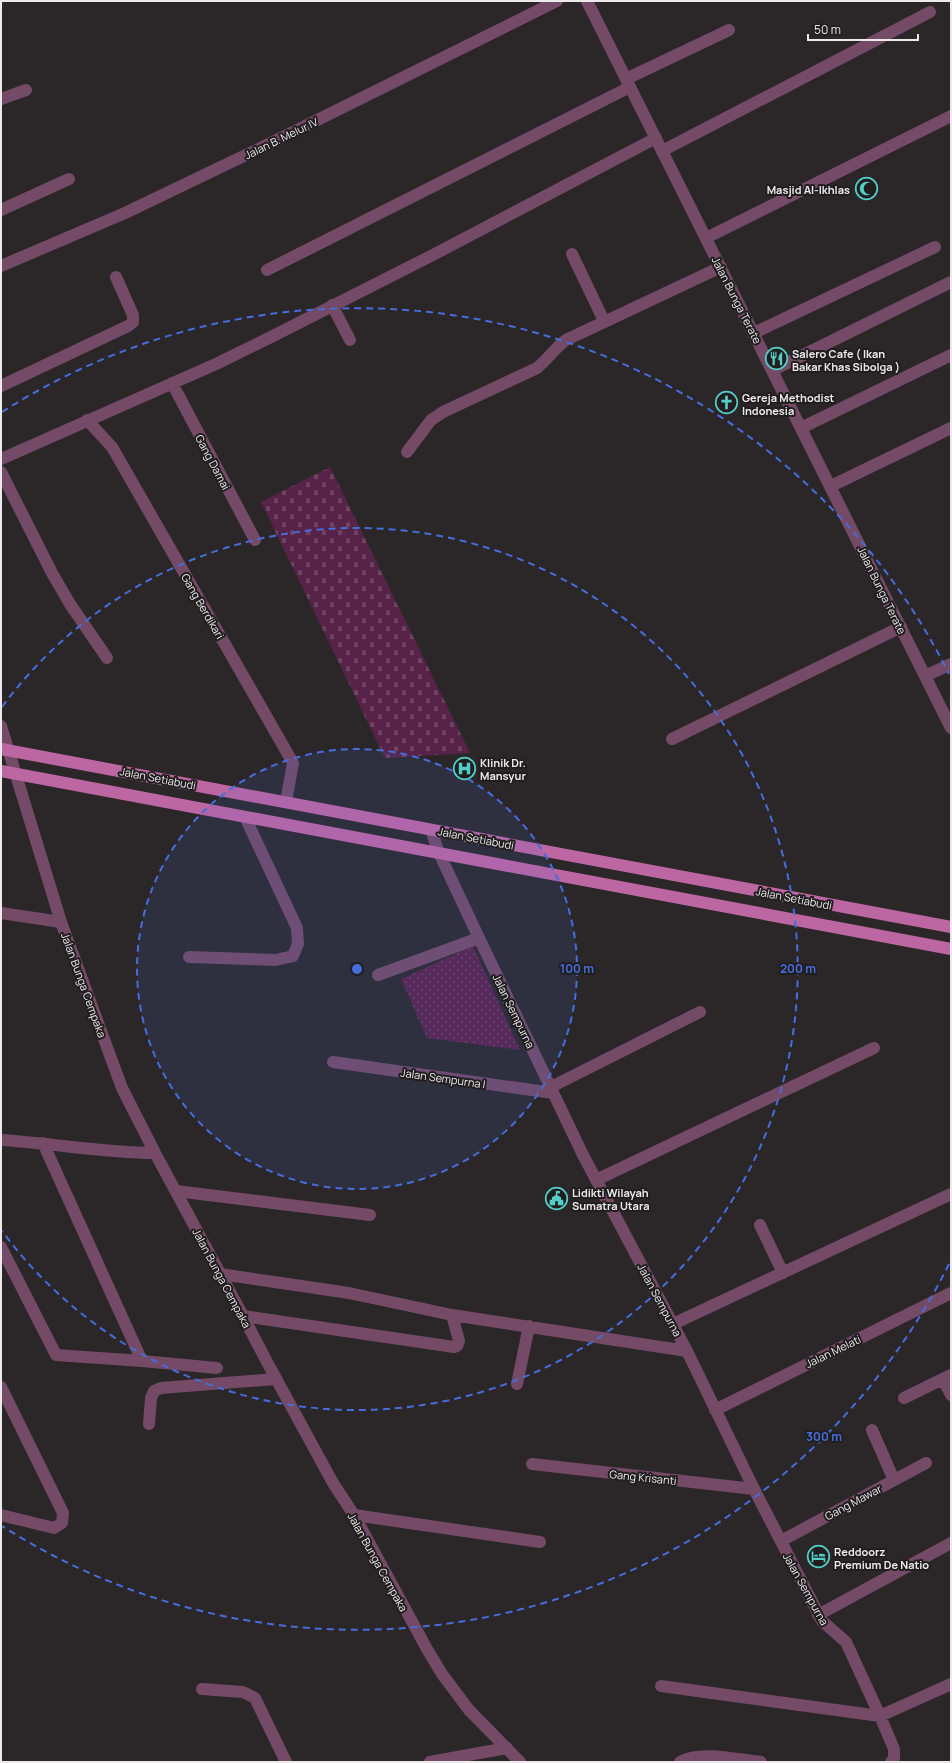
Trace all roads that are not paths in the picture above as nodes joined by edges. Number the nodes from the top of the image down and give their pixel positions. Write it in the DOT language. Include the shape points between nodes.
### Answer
graph roads {
  1 [pos="556,1"];
  2 [pos="587,1"];
  3 [pos="930,12"];
  4 [pos="729,30"];
  5 [pos="628,83"];
  6 [pos="26,90"];
  7 [pos="1,99"];
  8 [pos="950,121"];
  9 [pos="656,138"];
  10 [pos="662,151"];
  11 [pos="69,179"];
  12 [pos="1,210"];
  13 [pos="706,238"];
  14 [pos="935,247"];
  15 [pos="572,254"];
  16 [pos="1,266"];
  17 [pos="721,267"];
  18 [pos="267,270"];
  19 [pos="116,277"];
  20 [pos="951,282"];
  21 [pos="332,305"];
  22 [pos="604,321"];
  23 [pos="754,333"];
  24 [pos="350,340"];
  25 [pos="951,355"];
  26 [pos="773,370"];
  27 [pos="172,383"];
  28 [pos="1,386"];
  29 [pos="86,420"];
  30 [pos="801,428"];
  31 [pos="951,428"];
  32 [pos="407,452"];
  33 [pos="1,459"];
  34 [pos="1,472"];
  35 [pos="831,486"];
  36 [pos="255,540"];
  37 [pos="901,627"];
  38 [pos="107,658"];
  39 [pos="951,664"];
  40 [pos="925,676"];
  41 [pos="1,726"];
  42 [pos="951,728"];
  43 [pos="672,739"];
  44 [pos="5,749"];
  45 [pos="1,771"];
  46 [pos="16,774"];
  47 [pos="286,802"];
  48 [pos="245,817"];
  49 [pos="431,830"];
  50 [pos="439,853"];
  51 [pos="1,913"];
  52 [pos="61,922"];
  53 [pos="951,928"];
  54 [pos="479,938"];
  55 [pos="951,949"];
  56 [pos="188,957"];
  57 [pos="378,975"];
  58 [pos="700,1012"];
  59 [pos="874,1048"];
  60 [pos="333,1062"];
  61 [pos="552,1090"];
  62 [pos="1,1140"];
  63 [pos="43,1143"];
  64 [pos="155,1153"];
  65 [pos="596,1180"];
  66 [pos="176,1191"];
  67 [pos="951,1194"];
  68 [pos="370,1215"];
  69 [pos="760,1225"];
  70 [pos="1,1247"];
  71 [pos="783,1273"];
  72 [pos="220,1274"];
  73 [pos="951,1293"];
  74 [pos="452,1315"];
  75 [pos="243,1316"];
  76 [pos="673,1324"];
  77 [pos="529,1326"];
  78 [pos="687,1351"];
  79 [pos="142,1361"];
  80 [pos="217,1368"];
  81 [pos="947,1377"];
  82 [pos="276,1379"];
  83 [pos="517,1384"];
  84 [pos="1,1387"];
  85 [pos="951,1395"];
  86 [pos="904,1398"];
  87 [pos="715,1410"];
  88 [pos="149,1424"];
  89 [pos="872,1430"];
  90 [pos="926,1463"];
  91 [pos="532,1464"];
  92 [pos="894,1480"];
  93 [pos="754,1489"];
  94 [pos="1,1515"];
  95 [pos="354,1516"];
  96 [pos="780,1541"];
  97 [pos="540,1542"];
  98 [pos="951,1543"];
  99 [pos="818,1615"];
  100 [pos="951,1684"];
  101 [pos="660,1686"];
  102 [pos="202,1689"];
  103 [pos="880,1716"];
  104 [pos="507,1748"];
  105 [pos="286,1762"];
  106 [pos="430,1762"];
  107 [pos="520,1762"];
  108 [pos="680,1762"];
  109 [pos="761,1762"];
  110 [pos="891,1762"];
  1 -- 16 [label="street, Jalan B. Melur IV" via="125,213"];
  2 -- 5 [label="street, Jalan Bunga Terate"];
  3 -- 10 [label="street"];
  4 -- 5 [label="street"];
  5 -- 9 [label="street, Jalan Bunga Terate"];
  5 -- 18 [label="street"];
  6 -- 7 [label="street"];
  8 -- 13 [label="street"];
  9 -- 10 [label="street, Jalan Bunga Terate"];
  9 -- 21 [label="street"];
  10 -- 13 [label="street, Jalan Bunga Terate"];
  11 -- 12 [label="street"];
  13 -- 17 [label="street, Jalan Bunga Terate"];
  14 -- 23 [label="street"];
  15 -- 22 [label="street"];
  17 -- 22 [label="street"];
  17 -- 23 [label="street, Jalan Bunga Terate"];
  19 -- 28 [label="street" via="133,322"];
  20 -- 26 [label="street"];
  21 -- 24 [label="street"];
  21 -- 27 [label="street" via="271,337"];
  22 -- 32 [label="street" via="566,340 536,368 443,412 431,420"];
  23 -- 26 [label="street, Jalan Bunga Terate"];
  25 -- 30 [label="street"];
  26 -- 30 [label="street, Jalan Bunga Terate"];
  27 -- 29 [label="street"];
  27 -- 36 [label="street, Gang Damai"];
  29 -- 33 [label="street"];
  29 -- 47 [label="street, Gang Berdikari" via="112,447 293,763"];
  30 -- 35 [label="street, Jalan Bunga Terate"];
  31 -- 35 [label="street"];
  34 -- 38 [label="street" via="56,580"];
  35 -- 37 [label="street, Jalan Bunga Terate"];
  37 -- 40 [label="street, Jalan Bunga Terate"];
  37 -- 43 [label="street"];
  39 -- 40 [label="street"];
  40 -- 42 [label="street, Jalan Bunga Terate"];
  41 -- 44 [label="street, Jalan Bunga Cempaka"];
  44 -- 46 [label="street, Jalan Bunga Cempaka"];
  44 -- 47 [label="main road, Jalan Setiabudi"];
  45 -- 46 [label="main road, Jalan Setiabudi"];
  46 -- 48 [label="main road, Jalan Setiabudi"];
  46 -- 52 [label="street, Jalan Bunga Cempaka"];
  47 -- 49 [label="main road, Jalan Setiabudi"];
  48 -- 50 [label="main road, Jalan Setiabudi"];
  48 -- 56 [label="street" via="296,928 298,944 293,956 276,960"];
  49 -- 50 [label="street, Jalan Sempurna"];
  49 -- 53 [label="main road, Jalan Setiabudi"];
  50 -- 54 [label="street, Jalan Sempurna"];
  50 -- 55 [label="main road, Jalan Setiabudi"];
  51 -- 52 [label="street"];
  52 -- 64 [label="street, Jalan Bunga Cempaka" via="122,1088"];
  54 -- 57 [label="street"];
  54 -- 61 [label="street, Jalan Sempurna"];
  58 -- 61 [label="street"];
  59 -- 65 [label="street"];
  60 -- 61 [label="street, Jalan Sempurna I"];
  61 -- 65 [label="street, Jalan Sempurna"];
  62 -- 63 [label="street"];
  63 -- 64 [label="street" via="122,1153"];
  63 -- 79 [label="street"];
  64 -- 66 [label="street, Jalan Bunga Cempaka"];
  65 -- 76 [label="street, Jalan Sempurna"];
  66 -- 68 [label="street"];
  66 -- 72 [label="street, Jalan Bunga Cempaka"];
  67 -- 71 [label="street"];
  69 -- 71 [label="street"];
  70 -- 79 [label="street" via="56,1354"];
  71 -- 76 [label="street"];
  72 -- 74 [label="street" via="349,1293"];
  72 -- 75 [label="street, Jalan Bunga Cempaka"];
  73 -- 87 [label="street, Jalan Melati"];
  74 -- 75 [label="street" via="459,1341 454,1347"];
  74 -- 77 [label="street"];
  75 -- 82 [label="street, Jalan Bunga Cempaka"];
  76 -- 78 [label="street, Jalan Sempurna"];
  77 -- 78 [label="street"];
  77 -- 83 [label="street"];
  78 -- 87 [label="street, Jalan Sempurna"];
  79 -- 80 [label="street"];
  81 -- 85 [label="street"];
  81 -- 86 [label="street"];
  82 -- 88 [label="street" via="161,1388 154,1391 151,1398"];
  82 -- 95 [label="street, Jalan Bunga Cempaka"];
  84 -- 94 [label="street" via="63,1513 62,1523 54,1528"];
  87 -- 93 [label="street, Jalan Sempurna"];
  89 -- 92 [label="street"];
  90 -- 92 [label="street, Gang Mawar"];
  91 -- 93 [label="street, Gang Krisanti"];
  92 -- 96 [label="street, Gang Mawar"];
  93 -- 96 [label="street, Jalan Sempurna"];
  95 -- 97 [label="street"];
  95 -- 104 [label="street, Jalan Bunga Cempaka" via="442,1674 469,1710"];
  96 -- 99 [label="street, Jalan Sempurna"];
  98 -- 99 [label="street"];
  99 -- 103 [label="street, Jalan Sempurna" via="846,1642"];
  100 -- 103 [label="street"];
  101 -- 103 [label="street"];
  102 -- 105 [label="street" via="243,1692 255,1698"];
  103 -- 110 [label="street, Jalan Sempurna" via="894,1749 894,1758"];
  104 -- 106 [label="street"];
  104 -- 107 [label="street, Jalan Bunga Cempaka"];
  108 -- 109 [label="street" via="704,1756"];
}
